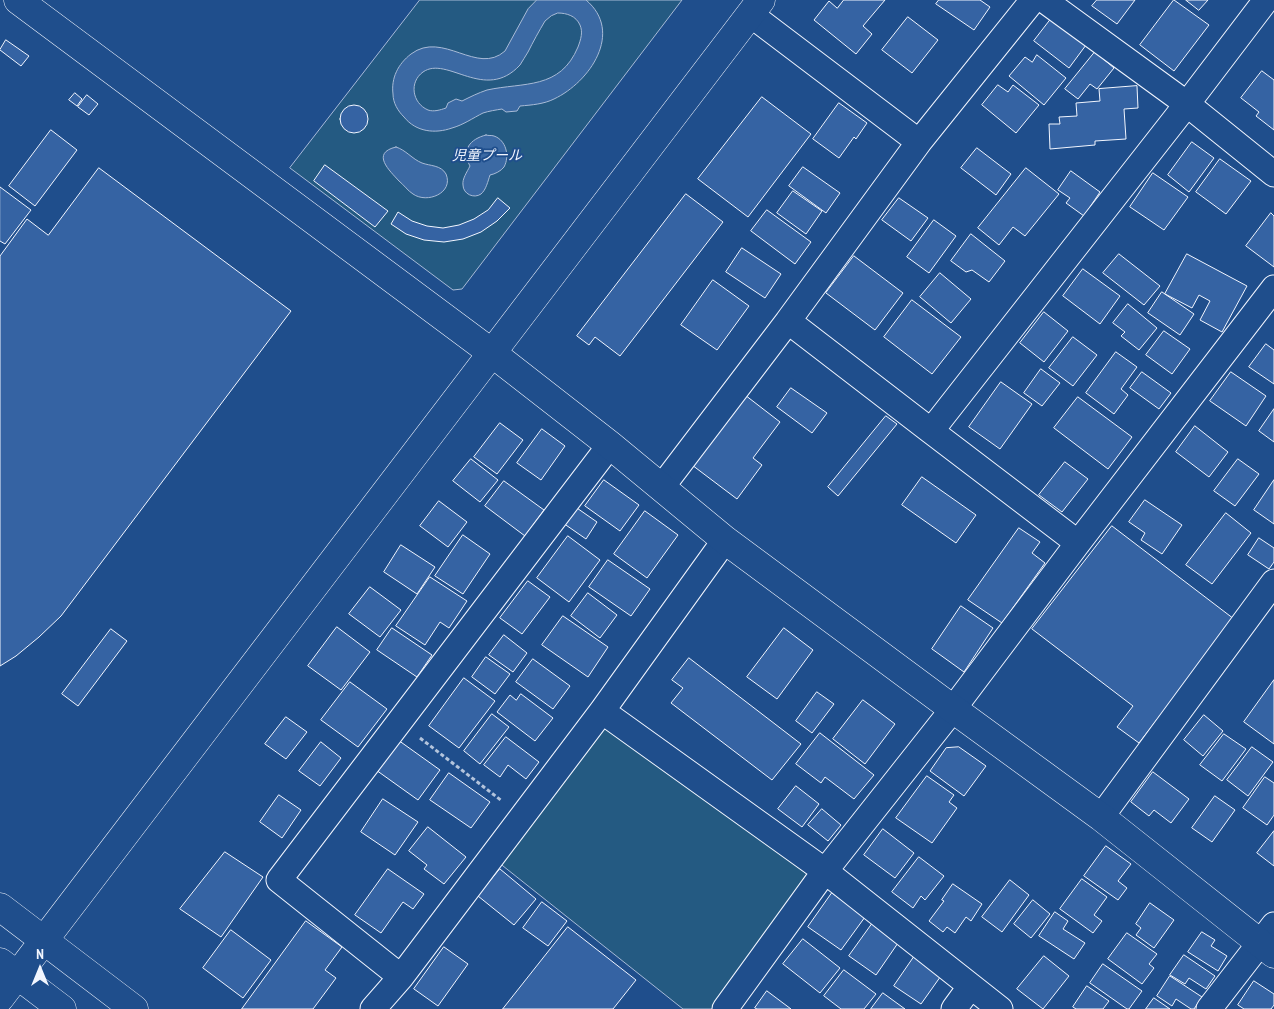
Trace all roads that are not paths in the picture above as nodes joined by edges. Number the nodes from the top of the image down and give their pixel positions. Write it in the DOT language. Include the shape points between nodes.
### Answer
graph roads {
  1 [pos="18,0"];
  2 [pos="1032,0"];
  3 [pos="1044,0"];
  4 [pos="1266,0"];
  5 [pos="755,7"];
  6 [pos="1187,104"];
  7 [pos="919,142"];
  8 [pos="1274,174"];
  9 [pos="1274,288"];
  10 [pos="788,321"];
  11 [pos="492,353"];
  12 [pos="931,431"];
  13 [pos="610,445"];
  14 [pos="661,488"];
  15 [pos="725,540"];
  16 [pos="1078,543"];
  17 [pos="1274,582"];
  18 [pos="953,709"];
  19 [pos="602,711"];
  20 [pos="1101,817"];
  21 [pos="825,872"];
  22 [pos="0,907"];
  23 [pos="44,940"];
  24 [pos="1269,941"];
  25 [pos="9,968"];
  26 [pos="401,976"];
  27 [pos="970,987"];
  28 [pos="0,998"];
  29 [pos="62,1009"];
  30 [pos="134,1009"];
  31 [pos="373,1009"];
  32 [pos="725,1009"];
  33 [pos="954,1009"];
  34 [pos="1000,1009"];
  35 [pos="1209,1009"];
  1 -- 11 [label="street"];
  2 -- 7 [label="street"];
  3 -- 6 [label="street"];
  4 -- 6 [label="street"];
  5 -- 7 [label="street"];
  5 -- 11 [label="street"];
  6 -- 8 [label="street"];
  6 -- 12 [label="street"];
  7 -- 10 [label="street"];
  9 -- 16 [label="street"];
  10 -- 12 [label="street"];
  10 -- 14 [label="street"];
  11 -- 13 [label="street"];
  11 -- 23 [label="street"];
  12 -- 16 [label="street"];
  13 -- 14 [label="street"];
  13 -- 26 [label="street" via="279,880"];
  14 -- 15 [label="street"];
  15 -- 18 [label="street"];
  15 -- 19 [label="street"];
  16 -- 18 [label="street"];
  17 -- 20 [label="street"];
  18 -- 20 [label="street"];
  18 -- 21 [label="street"];
  19 -- 21 [label="street"];
  19 -- 26 [label="street"];
  20 -- 24 [label="street"];
  21 -- 27 [label="street"];
  21 -- 32 [label="street"];
  22 -- 23 [label="street"];
  23 -- 25 [label="street"];
  23 -- 30 [label="street"];
  24 -- 35 [label="street"];
  25 -- 28 [label="street"];
  25 -- 29 [label="street"];
  26 -- 31 [label="street"];
  27 -- 33 [label="street"];
  27 -- 34 [label="street"];
}
